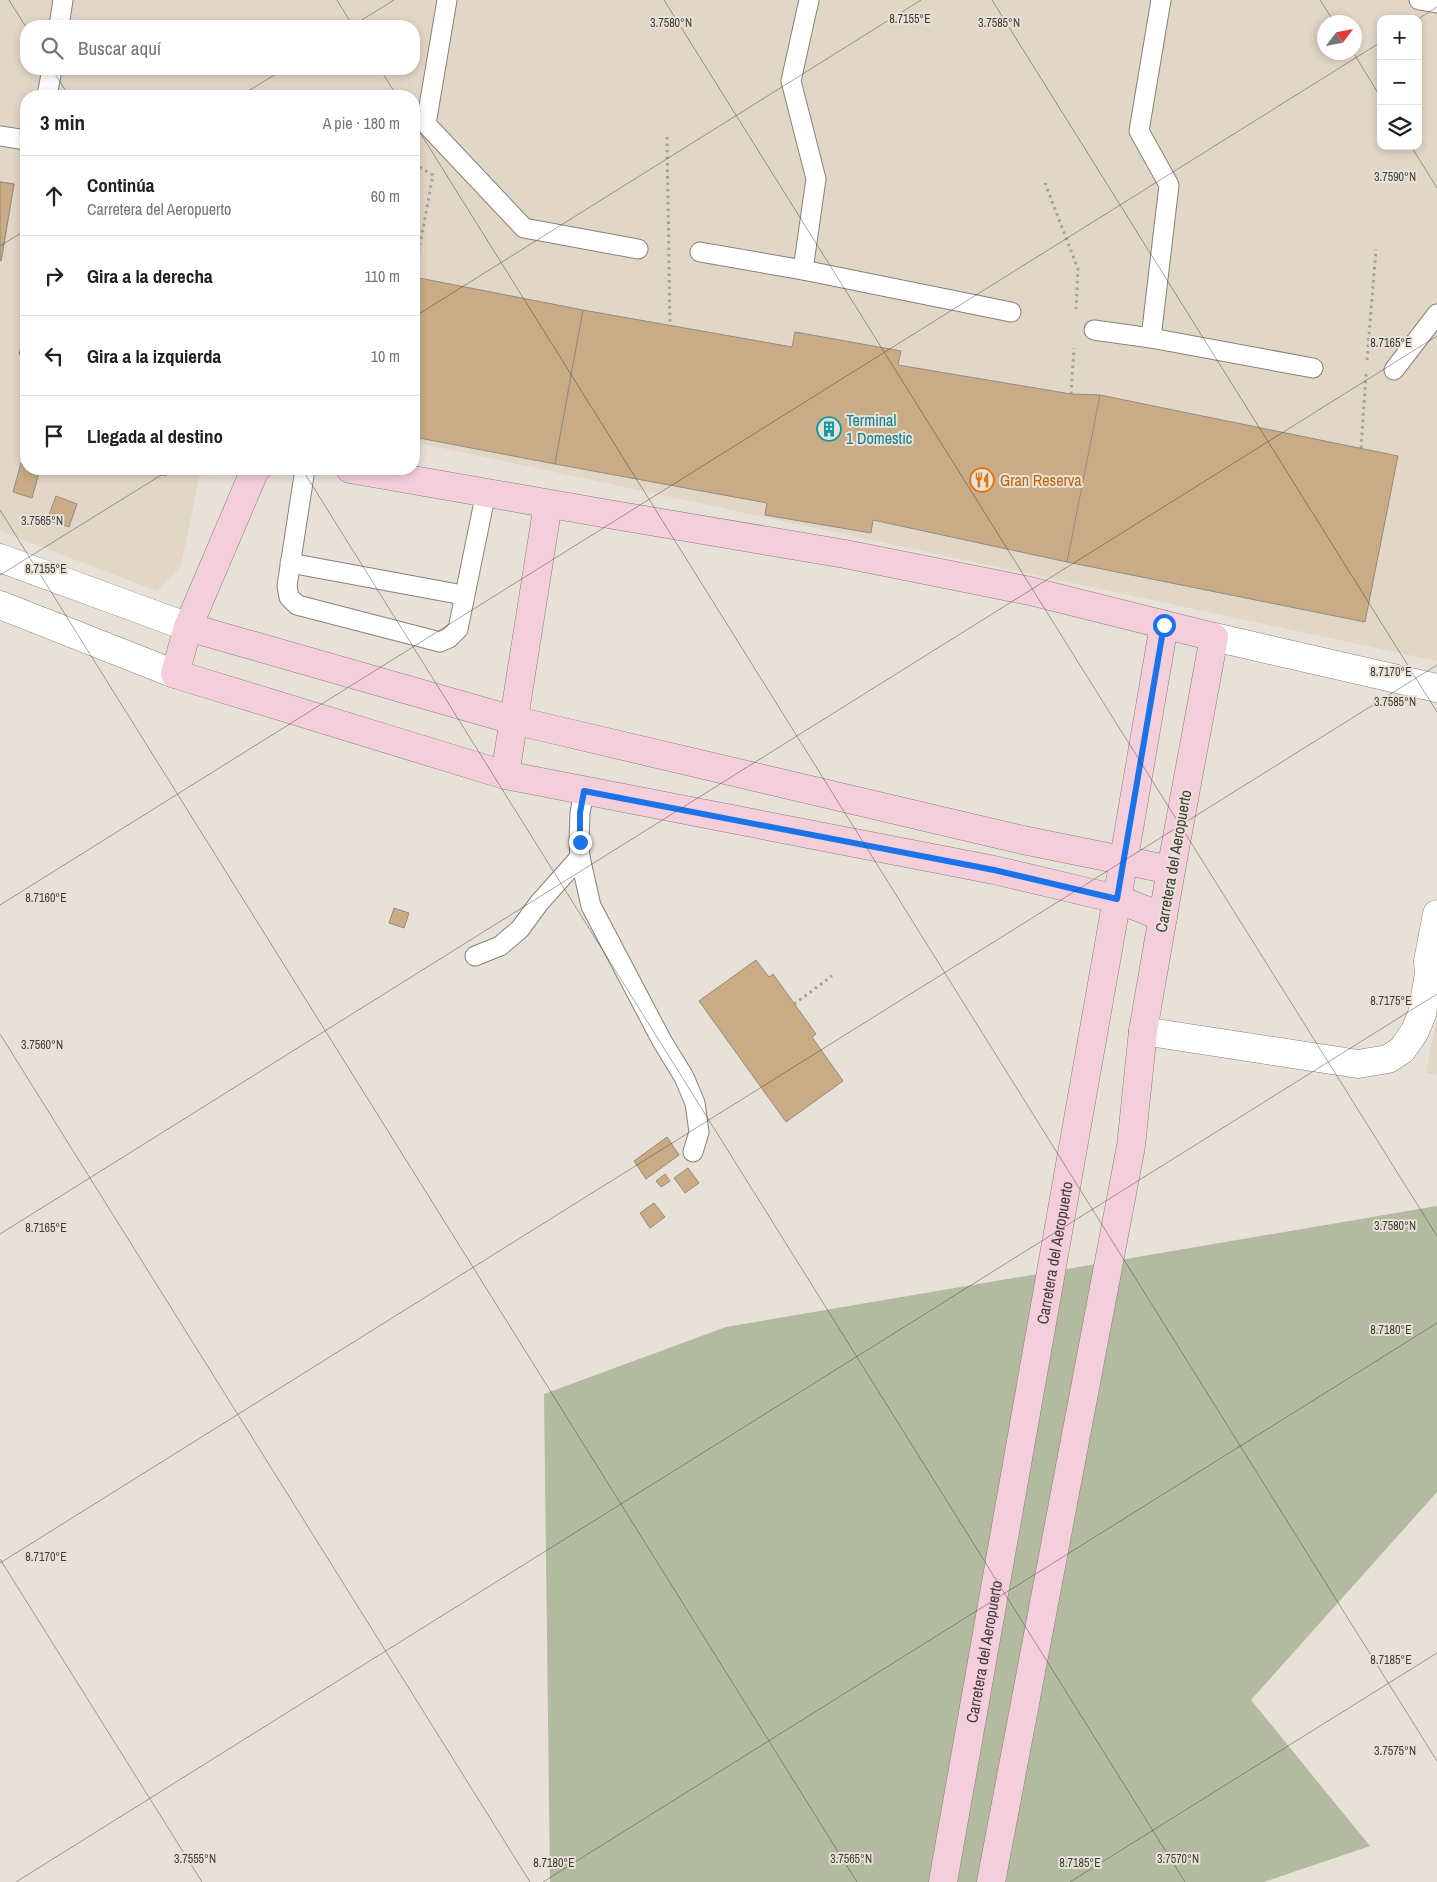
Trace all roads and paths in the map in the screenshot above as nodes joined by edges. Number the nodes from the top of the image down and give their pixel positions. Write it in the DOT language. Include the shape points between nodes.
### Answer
graph roads {
  1 [pos="63,0"];
  2 [pos="447,0"];
  3 [pos="809,0"];
  4 [pos="1161,0"];
  5 [pos="1419,0"];
  6 [pos="1437,3"];
  7 [pos="60,20"];
  8 [pos="51,75"];
  9 [pos="48,90"];
  10 [pos="0,136"];
  11 [pos="667,137"];
  12 [pos="20,139"];
  13 [pos="420,167"];
  14 [pos="1045,183"];
  15 [pos="420,245"];
  16 [pos="638,249"];
  17 [pos="1376,249"];
  18 [pos="700,252"];
  19 [pos="803,270"];
  20 [pos="1011,312"];
  21 [pos="1437,314"];
  22 [pos="1076,317"];
  23 [pos="670,326"];
  24 [pos="1094,330"];
  25 [pos="1151,338"];
  26 [pos="1074,346"];
  27 [pos="1367,363"];
  28 [pos="1313,368"];
  29 [pos="1394,370"];
  30 [pos="1366,372"];
  31 [pos="1072,394"];
  32 [pos="1361,448"];
  33 [pos="253,475"];
  34 [pos="304,475"];
  35 [pos="385,475"];
  36 [pos="486,492"];
  37 [pos="548,504"];
  38 [pos="0,558"];
  39 [pos="290,562"];
  40 [pos="463,595"];
  41 [pos="0,605"];
  42 [pos="1164,625"];
  43 [pos="188,627"];
  44 [pos="1214,637"];
  45 [pos="175,674"];
  46 [pos="1437,688"];
  47 [pos="514,720"];
  48 [pos="504,775"];
  49 [pos="584,791"];
  50 [pos="580,857"];
  51 [pos="1124,861"];
  52 [pos="1171,870"];
  53 [pos="1117,899"];
  54 [pos="1437,914"];
  55 [pos="1163,917"];
  56 [pos="474,956"];
  57 [pos="832,976"];
  58 [pos="794,1004"];
  59 [pos="1144,1031"];
  60 [pos="693,1152"];
  61 [pos="944,1882"];
  62 [pos="991,1882"];
  1 -- 7 [label="lane"];
  2 -- 16 [label="lane" via="426,124 524,228"];
  3 -- 19 [label="lane" via="791,81 816,179"];
  4 -- 25 [label="lane" via="1139,131 1169,185"];
  5 -- 6 [label="lane"];
  8 -- 9 [label="lane"];
  10 -- 12 [label="lane"];
  11 -- 23 [label="path"];
  13 -- 15 [label="path" via="433,175"];
  14 -- 22 [label="path" via="1078,268"];
  17 -- 27 [label="path"];
  18 -- 19 [label="lane"];
  19 -- 20 [label="lane"];
  21 -- 29 [label="lane"];
  24 -- 25 [label="lane"];
  25 -- 28 [label="lane"];
  26 -- 31 [label="path"];
  30 -- 32 [label="path"];
  33 -- 43 [label="street"];
  34 -- 39 [label="lane"];
  35 -- 36 [label="street"];
  36 -- 37 [label="street"];
  36 -- 40 [label="lane"];
  37 -- 42 [label="street" via="855,556 1030,590"];
  37 -- 47 [label="street"];
  38 -- 43 [label="street"];
  39 -- 40 [label="lane"];
  39 -- 40 [label="lane" via="287,586 289,597 297,605 440,642 458,629"];
  41 -- 45 [label="street"];
  42 -- 44 [label="street"];
  42 -- 51 [label="street, Carretera del Aeropuerto"];
  43 -- 45 [label="street"];
  43 -- 47 [label="street"];
  44 -- 46 [label="street"];
  44 -- 52 [label="street, Carretera del Aeropuerto"];
  45 -- 48 [label="street"];
  47 -- 48 [label="street"];
  47 -- 51 [label="street" via="1022,840"];
  48 -- 49 [label="street"];
  49 -- 50 [label="lane" via="579,827"];
  49 -- 53 [label="street" via="994,870"];
  50 -- 56 [label="lane" via="520,930 500,946"];
  50 -- 60 [label="lane" via="591,906 684,1077 695,1104 699,1132"];
  51 -- 52 [label="street"];
  51 -- 53 [label="street, Carretera del Aeropuerto"];
  52 -- 55 [label="street, Carretera del Aeropuerto"];
  53 -- 55 [label="street"];
  53 -- 61 [label="street, Carretera del Aeropuerto"];
  54 -- 59 [label="street" via="1422,1014 1402,1050 1388,1059 1358,1064"];
  55 -- 59 [label="street, Carretera del Aeropuerto"];
  57 -- 58 [label="path"];
  59 -- 62 [label="street, Carretera del Aeropuerto" via="1131,1146"];
}
